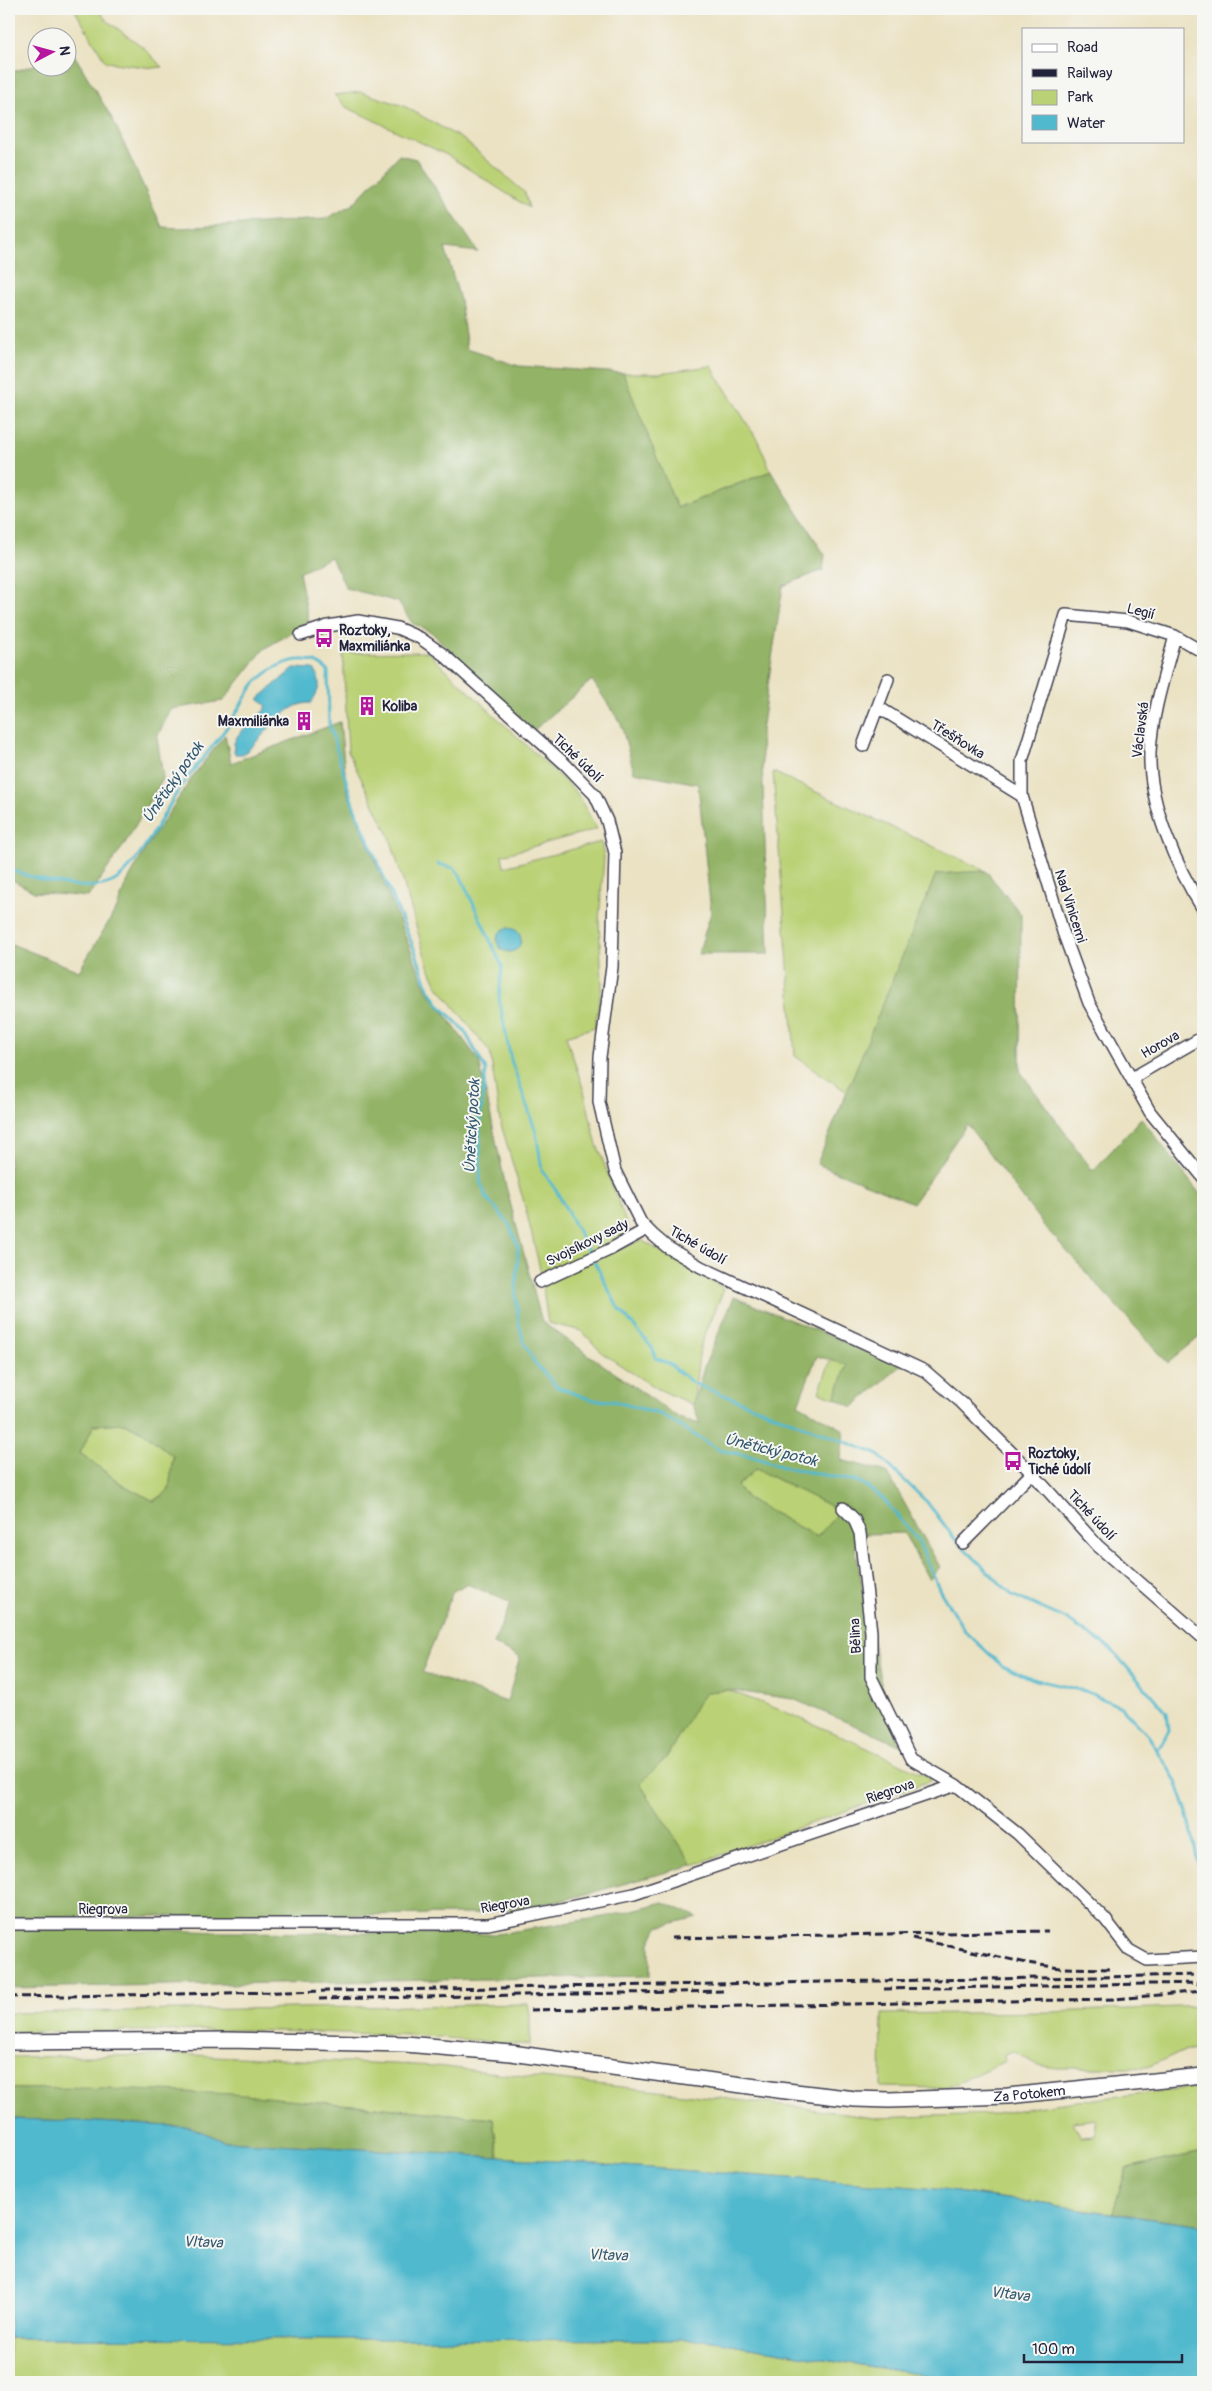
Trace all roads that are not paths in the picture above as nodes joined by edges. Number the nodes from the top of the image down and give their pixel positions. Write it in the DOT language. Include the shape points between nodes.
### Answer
graph roads {
  1 [pos="1066,615"];
  2 [pos="301,635"];
  3 [pos="1175,636"];
  4 [pos="1203,652"];
  5 [pos="888,679"];
  6 [pos="878,707"];
  7 [pos="863,746"];
  8 [pos="1022,796"];
  9 [pos="1203,908"];
  10 [pos="1203,1037"];
  11 [pos="1132,1078"];
  12 [pos="1203,1177"];
  13 [pos="647,1229"];
  14 [pos="540,1282"];
  15 [pos="1032,1473"];
  16 [pos="843,1508"];
  17 [pos="963,1543"];
  18 [pos="1203,1638"];
  19 [pos="911,1759"];
  20 [pos="956,1786"];
  21 [pos="9,1924"];
  22 [pos="1203,1957"];
  23 [pos="9,2042"];
  24 [pos="1203,2076"];
  1 -- 3 [label="street, Legií" via="1128,621"];
  1 -- 8 [label="street, Nad Vinicemi" via="1022,761"];
  2 -- 13 [label="street, Tiché údolí" via="358,621 397,628 420,638 444,655 595,795 607,822 615,853 612,967 600,1057 599,1102 622,1188"];
  3 -- 4 [label="street, Legií"];
  3 -- 9 [label="street, Václavská" via="1158,700 1150,751 1152,787 1162,826"];
  5 -- 6 [label="street"];
  6 -- 7 [label="street"];
  6 -- 8 [label="street, Třešňovka"];
  8 -- 11 [label="street, Nad Vinicemi" via="1063,932 1089,1003"];
  10 -- 11 [label="street, Horova"];
  11 -- 12 [label="street, Nad Vinicemi" via="1150,1112"];
  13 -- 14 [label="street, Svojsíkovy sady"];
  13 -- 15 [label="street, Tiché údolí" via="667,1247 701,1267 925,1371"];
  15 -- 17 [label="street"];
  15 -- 18 [label="street, Tiché údolí" via="1098,1546"];
  16 -- 19 [label="street, Bělina" via="854,1519 860,1532 871,1677"];
  19 -- 20 [label="street, Riegrova"];
  20 -- 21 [label="street, Riegrova" via="634,1894 488,1924"];
  20 -- 22 [label="street, Riegrova" via="1018,1834 1105,1919 1129,1950 1147,1960"];
  23 -- 24 [label="main road, Za Potokem" via="228,2040 405,2044 511,2053 855,2099 945,2100"];
}
